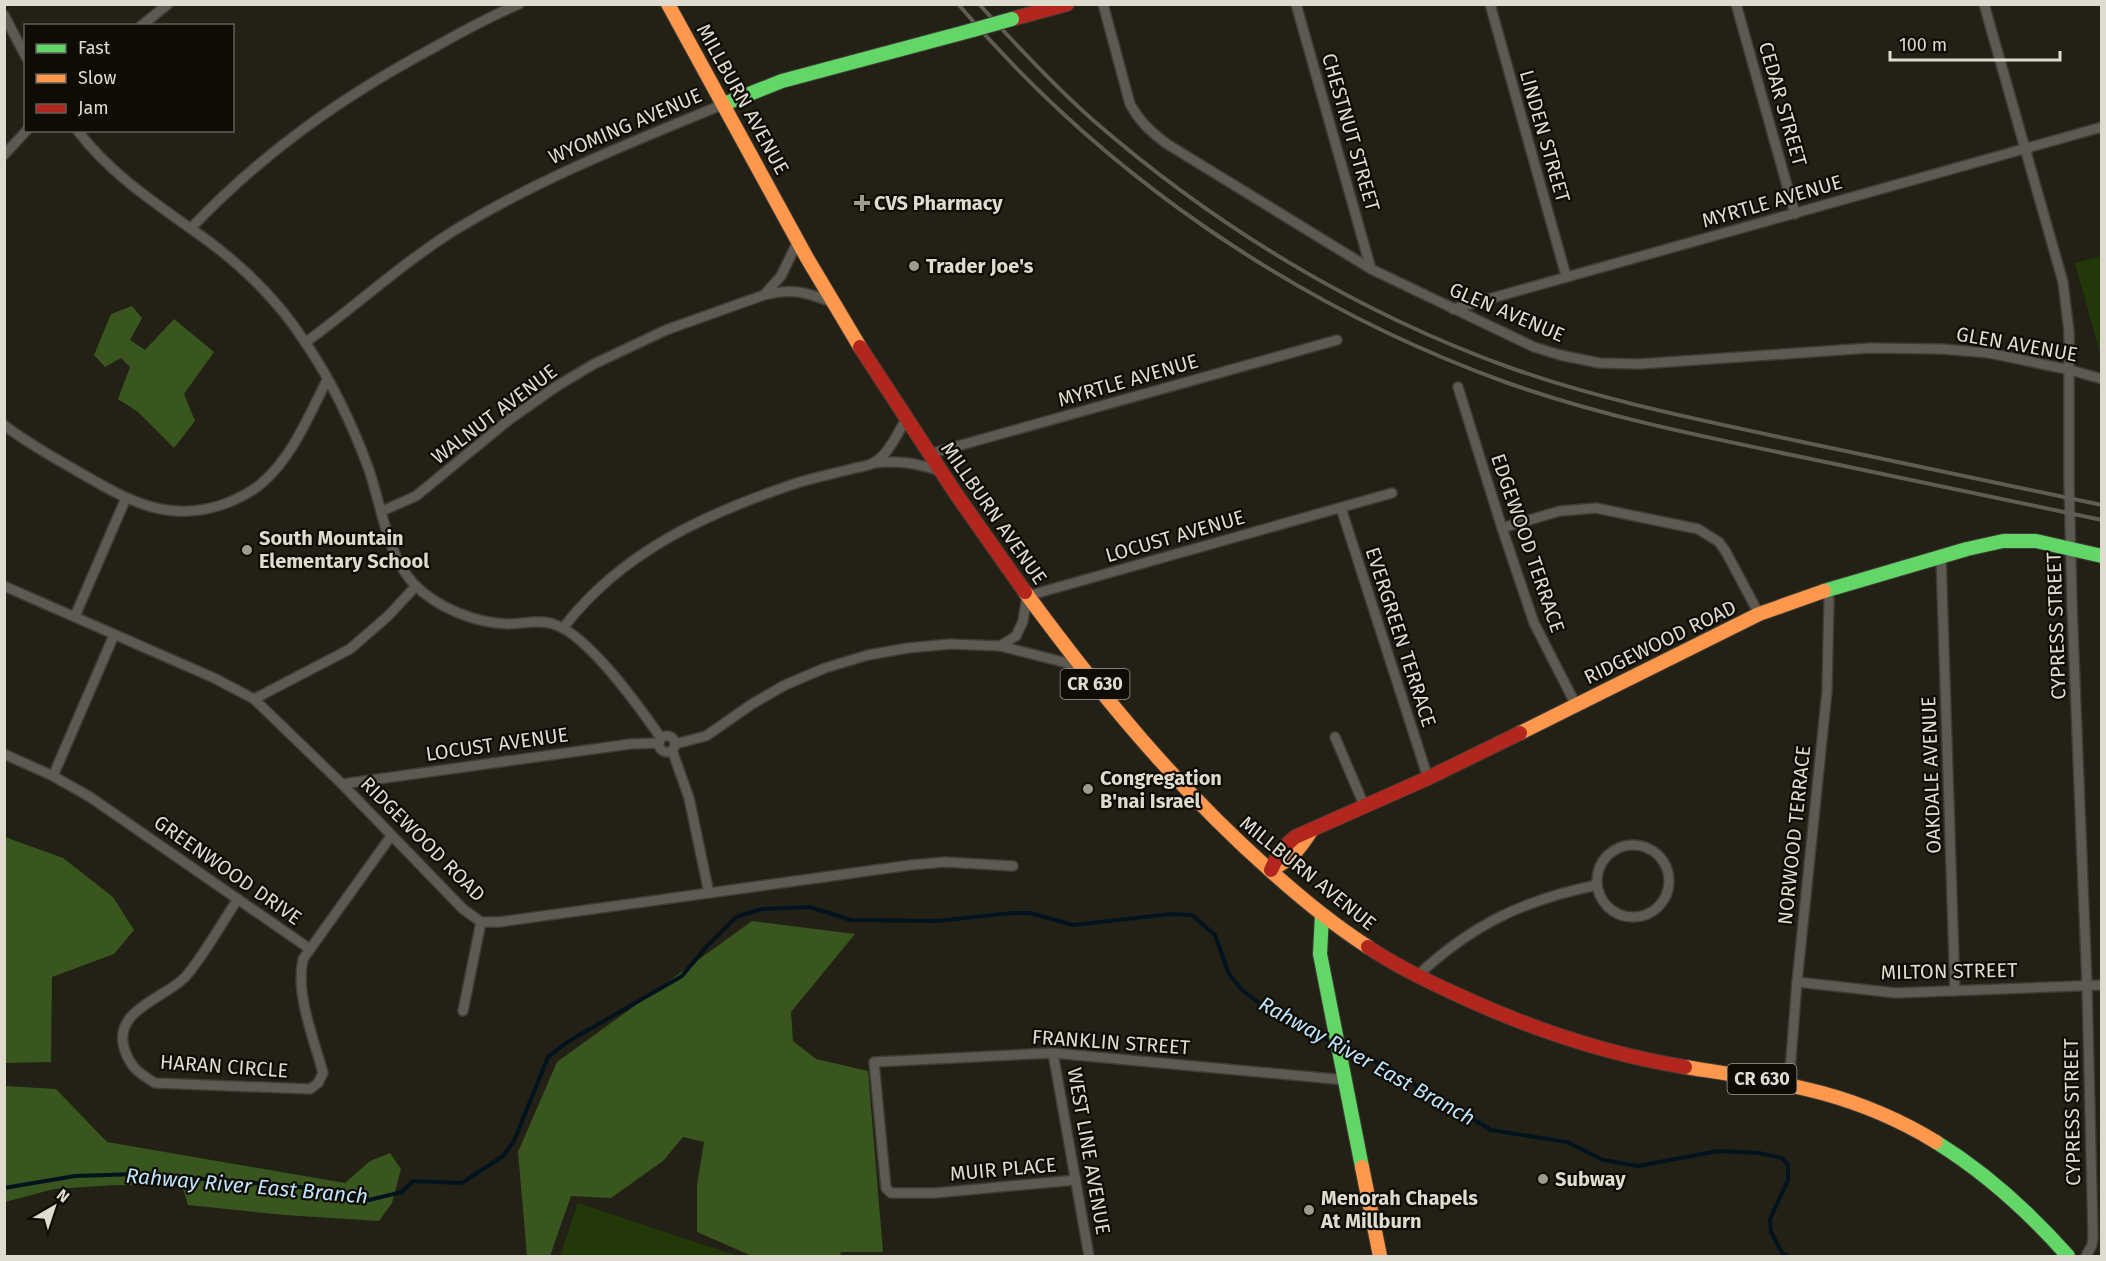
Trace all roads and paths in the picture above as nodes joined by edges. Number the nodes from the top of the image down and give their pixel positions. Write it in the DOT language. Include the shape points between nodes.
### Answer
graph roads {
  1 [pos="168,4"];
  2 [pos="519,4"];
  3 [pos="668,4"];
  4 [pos="1067,4"];
  5 [pos="1103,4"];
  6 [pos="1296,4"];
  7 [pos="1490,4"];
  8 [pos="1736,4"];
  9 [pos="1984,4"];
  10 [pos="4,15"];
  11 [pos="143,24"];
  12 [pos="24,53"];
  13 [pos="724,104"];
  14 [pos="2102,127"];
  15 [pos="25,132"];
  16 [pos="79,132"];
  17 [pos="2024,148"];
  18 [pos="4,154"];
  19 [pos="1795,214"];
  20 [pos="191,228"];
  21 [pos="798,241"];
  22 [pos="1371,269"];
  23 [pos="1566,276"];
  24 [pos="764,295"];
  25 [pos="833,302"];
  26 [pos="1453,309"];
  27 [pos="1337,340"];
  28 [pos="306,342"];
  29 [pos="2070,370"];
  30 [pos="2102,378"];
  31 [pos="327,380"];
  32 [pos="1458,387"];
  33 [pos="906,420"];
  34 [pos="4,425"];
  35 [pos="929,454"];
  36 [pos="873,463"];
  37 [pos="940,471"];
  38 [pos="1392,494"];
  39 [pos="126,498"];
  40 [pos="1341,507"];
  41 [pos="382,511"];
  42 [pos="1502,528"];
  43 [pos="2072,550"];
  44 [pos="2102,556"];
  45 [pos="1941,558"];
  46 [pos="4,586"];
  47 [pos="416,586"];
  48 [pos="1826,590"];
  49 [pos="1027,596"];
  50 [pos="1759,614"];
  51 [pos="75,616"];
  52 [pos="563,628"];
  53 [pos="114,635"];
  54 [pos="1000,646"];
  55 [pos="1081,666"];
  56 [pos="254,699"];
  57 [pos="1576,705"];
  58 [pos="1335,737"];
  59 [pos="660,740"];
  60 [pos="673,747"];
  61 [pos="4,754"];
  62 [pos="53,776"];
  63 [pos="1428,778"];
  64 [pos="342,784"];
  65 [pos="1364,805"];
  66 [pos="391,836"];
  67 [pos="1013,866"];
  68 [pos="1271,870"];
  69 [pos="1597,885"];
  70 [pos="709,893"];
  71 [pos="238,899"];
  72 [pos="1322,915"];
  73 [pos="481,922"];
  74 [pos="310,949"];
  75 [pos="1418,975"];
  76 [pos="1797,982"];
  77 [pos="2087,985"];
  78 [pos="2102,985"];
  79 [pos="1955,990"];
  80 [pos="463,1011"];
  81 [pos="1053,1053"];
  82 [pos="874,1062"];
  83 [pos="1345,1080"];
  84 [pos="1789,1084"];
  85 [pos="1076,1180"];
  86 [pos="1089,1257"];
  87 [pos="1380,1257"];
  88 [pos="2068,1257"];
  89 [pos="2086,1257"];
  1 -- 11 [label="street"];
  2 -- 20 [label="street" via="356,91 276,148"];
  3 -- 13 [label="main road, MILLBURN AVENUE"];
  4 -- 13 [label="main road, WYOMING AVENUE, bridge" via="782,81"];
  5 -- 22 [label="street, GLEN AVENUE" via="1130,104 1150,131"];
  6 -- 22 [label="street, CHESTNUT STREET"];
  7 -- 23 [label="street, LINDEN STREET"];
  8 -- 19 [label="street, CEDAR STREET"];
  9 -- 17 [label="street, CYPRESS STREET"];
  10 -- 12 [label="street"];
  13 -- 21 [label="main road, MILLBURN AVENUE / CR 630"];
  13 -- 28 [label="street, WYOMING AVENUE" via="583,162 457,229"];
  14 -- 17 [label="street, MYRTLE AVENUE"];
  15 -- 18 [label="street"];
  16 -- 20 [label="street" via="124,180"];
  17 -- 19 [label="street, MYRTLE AVENUE"];
  17 -- 29 [label="street, CYPRESS STREET" via="2063,282"];
  19 -- 23 [label="street, MYRTLE AVENUE"];
  20 -- 28 [label="street" via="262,289"];
  21 -- 24 [label="street" via="781,276"];
  21 -- 25 [label="main road, MILLBURN AVENUE / CR 630"];
  22 -- 26 [label="street, GLEN AVENUE"];
  23 -- 26 [label="street, MYRTLE AVENUE"];
  24 -- 25 [label="street, WALNUT AVENUE" via="799,291"];
  24 -- 41 [label="street, WALNUT AVENUE" via="666,330 585,369 510,419 416,496"];
  25 -- 33 [label="main road, MILLBURN AVENUE / CR 630"];
  26 -- 29 [label="street, GLEN AVENUE" via="1534,347 1599,363 1639,364 1870,348 1942,349 1989,353"];
  27 -- 35 [label="street, MYRTLE AVENUE"];
  28 -- 31 [label="street"];
  29 -- 30 [label="street, GLEN AVENUE"];
  29 -- 43 [label="street, CYPRESS STREET"];
  31 -- 39 [label="street" via="288,453 263,482 241,497 205,510 180,512"];
  31 -- 41 [label="street" via="360,446"];
  32 -- 42 [label="street, EDGEWOOD TERRACE"];
  33 -- 35 [label="main road, MILLBURN AVENUE / CR 630"];
  33 -- 36 [label="street"];
  34 -- 39 [label="street"];
  35 -- 37 [label="main road, MILLBURN AVENUE / CR 630"];
  36 -- 37 [label="street" via="899,461"];
  36 -- 52 [label="street" via="800,482 705,517 601,584"];
  37 -- 49 [label="main road, MILLBURN AVENUE / CR 630"];
  38 -- 40 [label="street, LOCUST AVENUE"];
  39 -- 51 [label="street"];
  40 -- 49 [label="street, LOCUST AVENUE"];
  40 -- 63 [label="street, EVERGREEN TERRACE"];
  41 -- 47 [label="street" via="396,555"];
  42 -- 50 [label="street" via="1560,511 1596,508 1698,529 1726,552"];
  42 -- 57 [label="street, EDGEWOOD TERRACE" via="1534,623"];
  43 -- 44 [label="main road, RIDGEWOOD ROAD"];
  43 -- 45 [label="main road, RIDGEWOOD ROAD" via="2036,541 2003,541"];
  43 -- 77 [label="street, CYPRESS STREET"];
  45 -- 48 [label="main road, RIDGEWOOD ROAD"];
  45 -- 79 [label="street, OAKDALE AVENUE"];
  46 -- 51 [label="street, RIDGEWOOD ROAD"];
  47 -- 52 [label="street" via="452,609 477,619 508,624 544,622"];
  47 -- 56 [label="street" via="350,649"];
  48 -- 50 [label="main road, RIDGEWOOD ROAD"];
  48 -- 76 [label="street, NORWOOD TERRACE" via="1827,691"];
  49 -- 54 [label="street" via="1016,636"];
  49 -- 55 [label="main road, MILLBURN AVENUE / CR 630"];
  50 -- 57 [label="main road, RIDGEWOOD ROAD"];
  51 -- 53 [label="street, RIDGEWOOD ROAD"];
  52 -- 59 [label="street" via="597,657"];
  53 -- 56 [label="street, RIDGEWOOD ROAD"];
  53 -- 62 [label="street"];
  54 -- 55 [label="street"];
  54 -- 60 [label="street" via="950,644 908,648 825,668 752,704 706,736"];
  55 -- 68 [label="main road, MILLBURN AVENUE / CR 630" via="1158,761 1210,816"];
  56 -- 64 [label="street, RIDGEWOOD ROAD"];
  57 -- 63 [label="main road, RIDGEWOOD ROAD"];
  58 -- 65 [label="street"];
  59 -- 60 [label="street" via="669,736"];
  59 -- 60 [label="street" via="664,751"];
  59 -- 64 [label="street, LOCUST AVENUE"];
  60 -- 70 [label="street" via="689,798"];
  61 -- 62 [label="street, GREENWOOD DRIVE"];
  62 -- 71 [label="street, GREENWOOD DRIVE"];
  63 -- 65 [label="main road, RIDGEWOOD ROAD"];
  64 -- 66 [label="street, RIDGEWOOD ROAD"];
  65 -- 68 [label="main road, RIDGEWOOD ROAD" via="1312,830 1294,855"];
  66 -- 73 [label="street, RIDGEWOOD ROAD" via="463,909"];
  66 -- 74 [label="street, GREENWOOD DRIVE"];
  67 -- 70 [label="street, RIDGEWOOD ROAD" via="945,862"];
  68 -- 72 [label="main road, MILLBURN AVENUE / CR 630"];
  69 -- 69 [label="street" via="1607,906 1620,915 1635,917 1661,904 1668,876 1663,862 1652,851 1631,845 1605,858"];
  69 -- 75 [label="street" via="1539,899 1500,916 1459,940"];
  70 -- 73 [label="street, RIDGEWOOD ROAD"];
  71 -- 74 [label="street, GREENWOOD DRIVE"];
  71 -- 74 [label="street, HARAN CIRCLE" via="186,976 145,1004 128,1021 124,1047 136,1072 155,1083 310,1089 323,1073 299,974"];
  72 -- 75 [label="main road, MILLBURN AVENUE / CR 630" via="1354,939"];
  72 -- 83 [label="main road" via="1320,954"];
  73 -- 80 [label="street"];
  75 -- 84 [label="main road, MILLBURN AVENUE / CR 630" via="1484,1007 1584,1044 1647,1060"];
  76 -- 79 [label="street, MILTON STREET" via="1896,993"];
  76 -- 84 [label="street, NORWOOD TERRACE"];
  77 -- 78 [label="street, MILTON STREET"];
  77 -- 79 [label="street, MILTON STREET"];
  77 -- 89 [label="street, CYPRESS STREET" via="2093,1236"];
  81 -- 82 [label="street, FRANKLIN STREET"];
  81 -- 83 [label="street, FRANKLIN STREET"];
  81 -- 85 [label="street, WEST LINE AVENUE"];
  82 -- 85 [label="street, MUIR PLACE" via="886,1188 891,1193 934,1193"];
  83 -- 87 [label="main road"];
  84 -- 88 [label="main road, MILLBURN AVENUE / CR 630" via="1875,1110 1952,1152 2014,1199"];
  85 -- 86 [label="street, WEST LINE AVENUE"];
}
